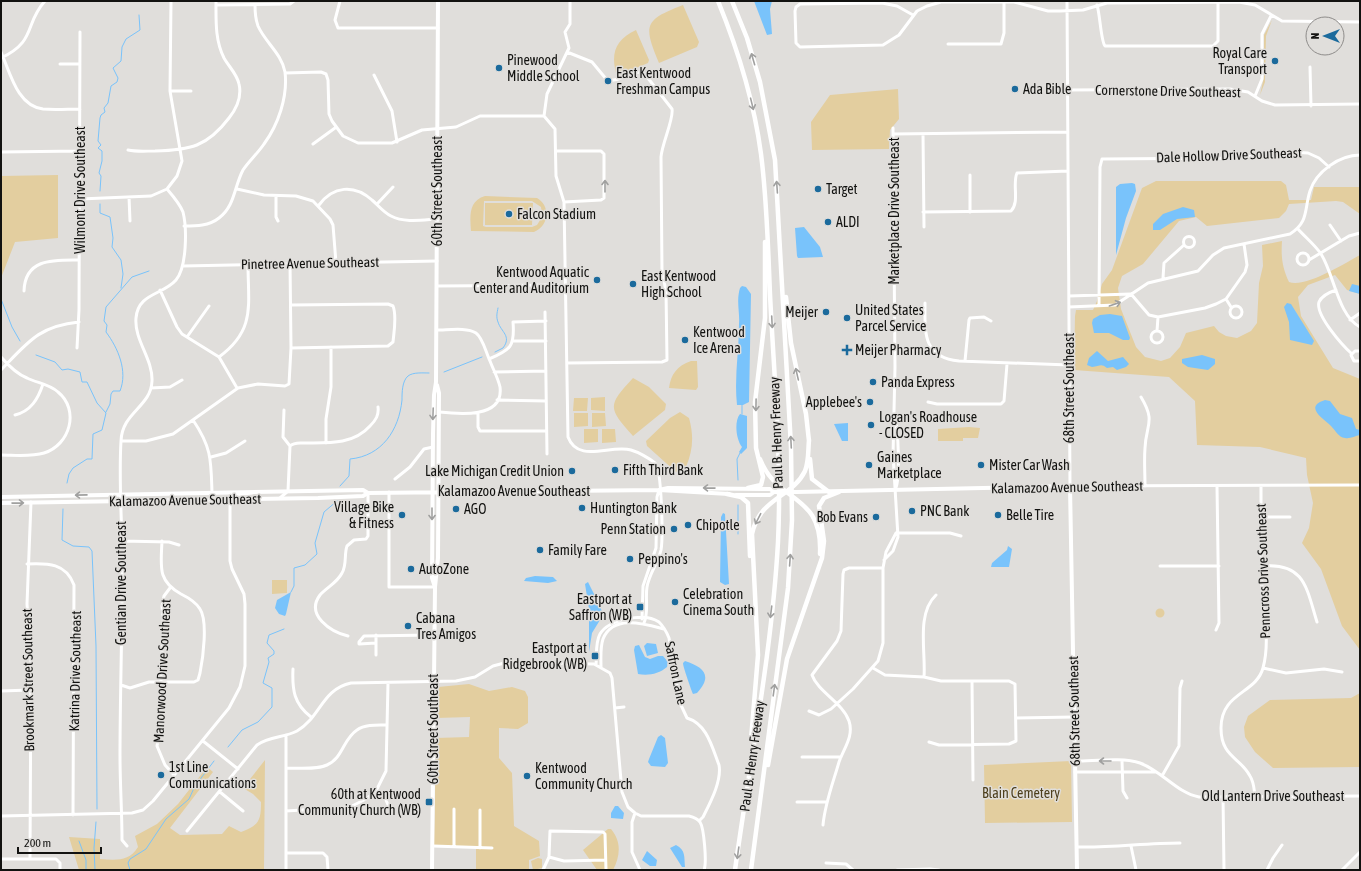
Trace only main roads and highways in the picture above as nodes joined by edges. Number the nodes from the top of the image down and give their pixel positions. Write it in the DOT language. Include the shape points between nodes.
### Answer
graph roads {
  1 [pos="438,1"];
  2 [pos="718,1"];
  3 [pos="732,1"];
  4 [pos="765,199"];
  5 [pos="778,200"];
  6 [pos="436,382"];
  7 [pos="756,432"];
  8 [pos="433,437"];
  9 [pos="809,440"];
  10 [pos="439,448"];
  11 [pos="1070,486"];
  12 [pos="748,488"];
  13 [pos="353,490"];
  14 [pos="660,490"];
  15 [pos="322,491"];
  16 [pos="432,491"];
  17 [pos="439,491"];
  18 [pos="368,492"];
  19 [pos="774,492"];
  20 [pos="785,492"];
  21 [pos="829,492"];
  22 [pos="840,492"];
  23 [pos="727,494"];
  24 [pos="69,496"];
  25 [pos="349,497"];
  26 [pos="1,498"];
  27 [pos="299,498"];
  28 [pos="40,502"];
  29 [pos="1,503"];
  30 [pos="432,538"];
  31 [pos="438,543"];
  32 [pos="435,587"];
  33 [pos="755,587"];
  34 [pos="812,587"];
  35 [pos="740,836"];
  36 [pos="751,868"];
  37 [pos="432,870"];
  38 [pos="736,870"];
  39 [pos="1077,870"];
  1 -- 6 [label="main road, 60th Street Southeast"];
  2 -- 4 [label="highway, Paul B. Henry Freeway, one-way" via="739,57 752,107 761,154"];
  5 -- 3 [label="highway, Paul B. Henry Freeway, one-way" via="774,153 764,100 752,54"];
  4 -- 7 [label="highway, one-way" via="765,309 756,402"];
  4 -- 35 [label="highway, Paul B. Henry Freeway, one-way" via="779,503 775,582"];
  9 -- 5 [label="highway, one-way" via="789,331"];
  36 -- 5 [label="highway, Paul B. Henry Freeway, one-way" via="788,588 792,503"];
  6 -- 8 [label="main road, 60th Street Southeast, one-way"];
  6 -- 10 [label="main road, 60th Street Southeast" via="439,393"];
  7 -- 12 [label="highway" via="756,450 762,483 760,486"];
  7 -- 20 [label="highway" via="759,454 765,471"];
  8 -- 10 [label="main road" via="436,438"];
  8 -- 16 [label="main road, 60th Street Southeast"];
  9 -- 20 [label="highway" via="804,472 799,481"];
  9 -- 21 [label="highway" via="811,477"];
  10 -- 17 [label="main road, 60th Street Southeast"];
  11 -- 22 [label="main road, Kalamazoo Avenue Southeast"];
  11 -- 39 [label="main road, 68th Street Southeast"];
  12 -- 14 [label="main road, Kalamazoo Avenue Southeast, one-way"];
  12 -- 19 [label="main road, Kalamazoo Avenue Southeast" via="770,489"];
  13 -- 15 [label="main road, Kalamazoo Avenue Southeast"];
  13 -- 18 [label="main road, Kalamazoo Avenue Southeast"];
  13 -- 25 [label="main road"];
  14 -- 17 [label="main road, Kalamazoo Avenue Southeast"];
  14 -- 23 [label="main road, Kalamazoo Avenue Southeast"];
  15 -- 24 [label="main road, Kalamazoo Avenue Southeast, one-way"];
  15 -- 27 [label="main road" via="300,494"];
  16 -- 17 [label="main road, Kalamazoo Avenue Southeast"];
  16 -- 18 [label="main road, Kalamazoo Avenue Southeast"];
  16 -- 30 [label="main road, 60th Street Southeast, one-way"];
  17 -- 31 [label="main road, 60th Street Southeast"];
  18 -- 25 [label="main road, Kalamazoo Avenue Southeast" via="364,496"];
  19 -- 20 [label="main road, Kalamazoo Avenue Southeast"];
  19 -- 23 [label="main road, Kalamazoo Avenue Southeast" via="770,495"];
  20 -- 21 [label="main road, Kalamazoo Avenue Southeast"];
  20 -- 33 [label="highway, one-way" via="765,508 754,526 752,543"];
  20 -- 34 [label="highway" via="806,506 817,527 820,554"];
  21 -- 22 [label="main road, Kalamazoo Avenue Southeast"];
  22 -- 34 [label="highway" via="824,498 819,506 824,546"];
  23 -- 33 [label="highway" via="743,498 749,505 748,544"];
  24 -- 26 [label="main road, Kalamazoo Avenue Southeast"];
  24 -- 28 [label="main road" via="67,500"];
  25 -- 27 [label="main road, Kalamazoo Avenue Southeast"];
  27 -- 28 [label="main road, Kalamazoo Avenue Southeast"];
  29 -- 28 [label="main road, Kalamazoo Avenue Southeast, one-way"];
  30 -- 31 [label="main road"];
  30 -- 32 [label="main road, 60th Street Southeast" via="432,578"];
  31 -- 32 [label="main road, 60th Street Southeast"];
  32 -- 37 [label="main road, 60th Street Southeast"];
  33 -- 35 [label="highway" via="757,680"];
  34 -- 36 [label="highway" via="784,674"];
  35 -- 38 [label="highway, Paul B. Henry Freeway, one-way"];
}
